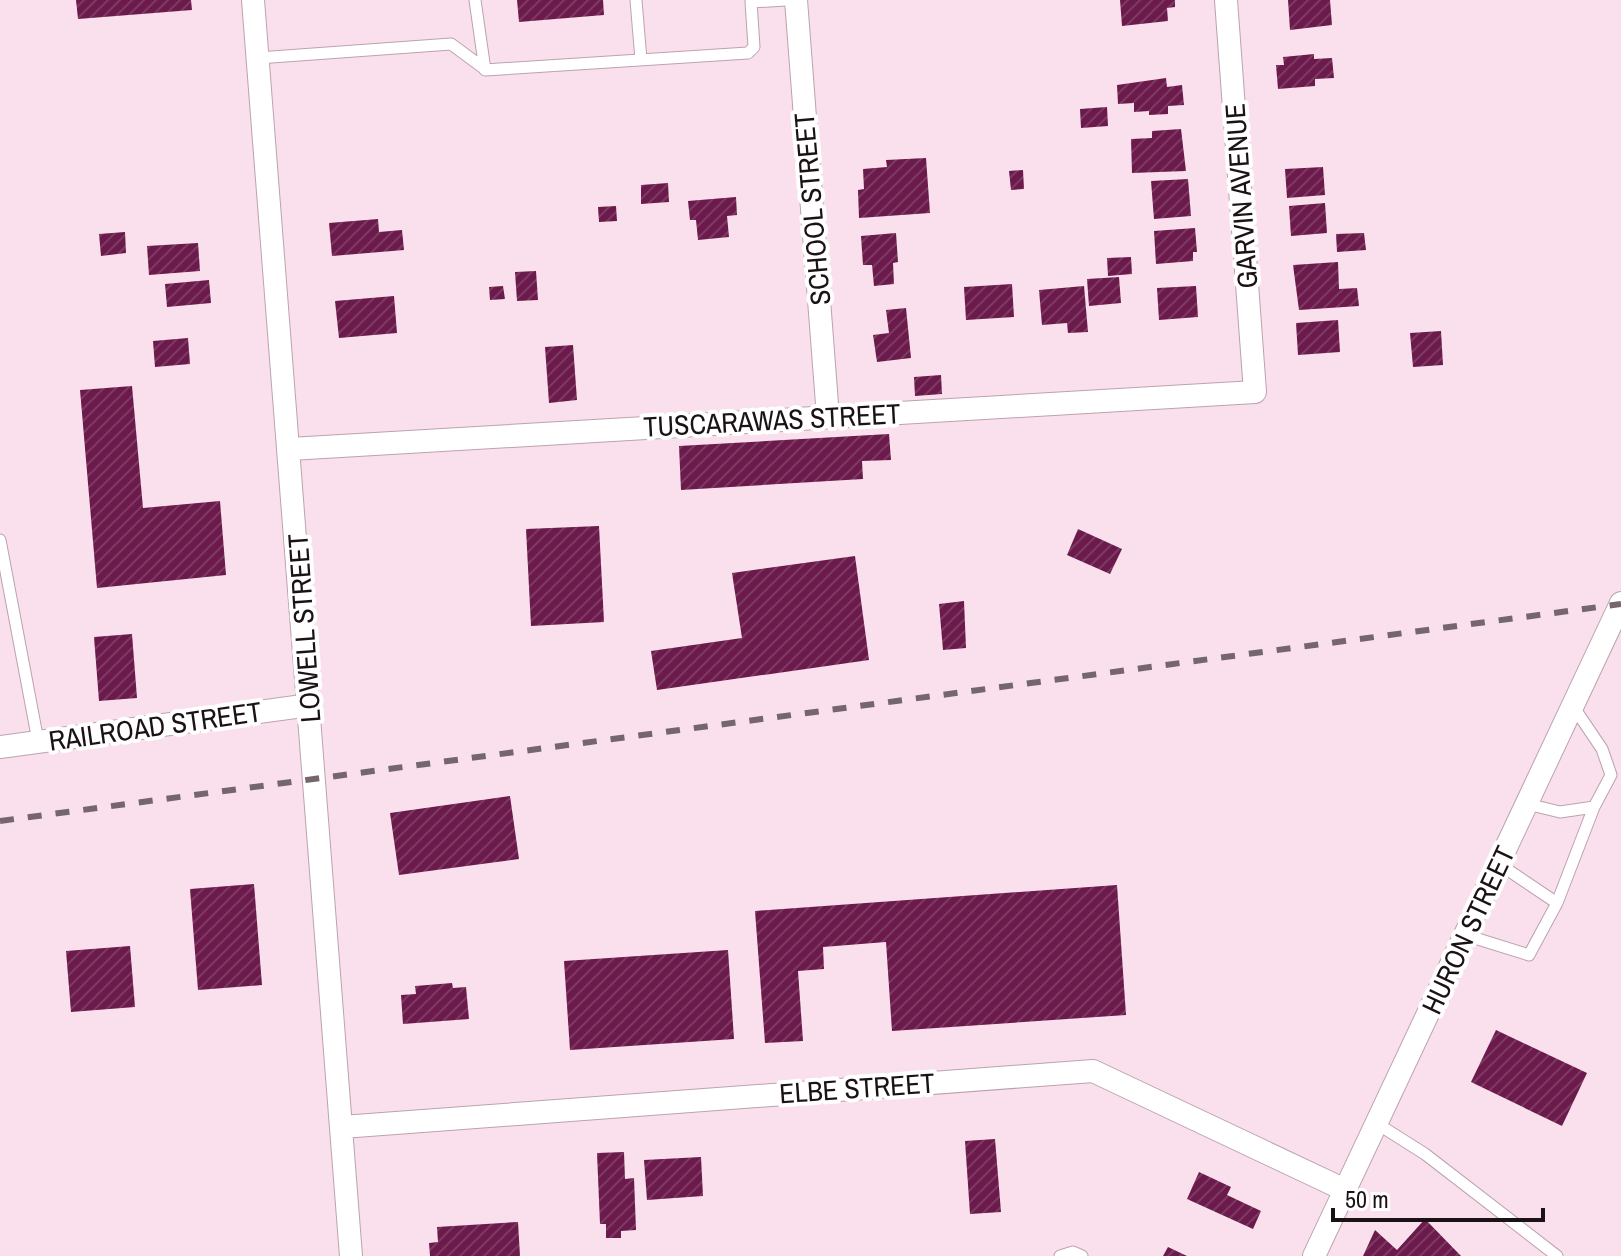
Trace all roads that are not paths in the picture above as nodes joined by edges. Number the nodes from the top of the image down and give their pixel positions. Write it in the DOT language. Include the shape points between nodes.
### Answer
graph roads {
  1 [pos="253,0"];
  2 [pos="475,0"];
  3 [pos="636,0"];
  4 [pos="786,0"];
  5 [pos="796,0"];
  6 [pos="1226,0"];
  7 [pos="750,1"];
  8 [pos="258,58"];
  9 [pos="641,60"];
  10 [pos="485,70"];
  11 [pos="1255,392"];
  12 [pos="828,417"];
  13 [pos="290,449"];
  14 [pos="0,540"];
  15 [pos="1621,603"];
  16 [pos="310,705"];
  17 [pos="1573,706"];
  18 [pos="38,741"];
  19 [pos="0,747"];
  20 [pos="1527,804"];
  21 [pos="1594,807"];
  22 [pos="1499,864"];
  23 [pos="1557,903"];
  24 [pos="1465,935"];
  25 [pos="1376,1123"];
  26 [pos="342,1127"];
  27 [pos="1345,1190"];
  28 [pos="351,1256"];
  29 [pos="1060,1256"];
  30 [pos="1082,1256"];
  31 [pos="1314,1256"];
  32 [pos="1557,1256"];
  1 -- 8 [label="street, LOWELL STREET"];
  2 -- 10 [label="lane"];
  3 -- 9 [label="lane"];
  4 -- 7 [label="lane"];
  5 -- 12 [label="street, SCHOOL STREET"];
  6 -- 11 [label="street, GARVIN AVENUE"];
  7 -- 9 [label="lane" via="754,47 748,53"];
  8 -- 10 [label="lane" via="451,44"];
  8 -- 13 [label="street, LOWELL STREET"];
  9 -- 10 [label="lane"];
  11 -- 12 [label="street, TUSCARAWAS STREET"];
  12 -- 13 [label="street, TUSCARAWAS STREET"];
  13 -- 16 [label="street, LOWELL STREET"];
  14 -- 18 [label="lane"];
  15 -- 17 [label="street, HURON STREET"];
  16 -- 18 [label="street, RAILROAD STREET"];
  16 -- 26 [label="street, LOWELL STREET"];
  17 -- 20 [label="street, HURON STREET"];
  17 -- 21 [label="lane" via="1602,749 1611,775"];
  18 -- 19 [label="street, RAILROAD STREET"];
  20 -- 21 [label="lane" via="1560,812"];
  20 -- 22 [label="street, HURON STREET"];
  21 -- 23 [label="lane"];
  22 -- 23 [label="lane"];
  22 -- 24 [label="street, HURON STREET"];
  23 -- 24 [label="lane" via="1529,955"];
  24 -- 25 [label="street, HURON STREET"];
  25 -- 27 [label="street, HURON STREET"];
  25 -- 32 [label="lane" via="1425,1154"];
  26 -- 27 [label="street, ELBE STREET" via="1093,1071"];
  26 -- 28 [label="street, LOWELL STREET"];
  27 -- 31 [label="street, HURON STREET"];
  29 -- 30 [label="lane"];
}
